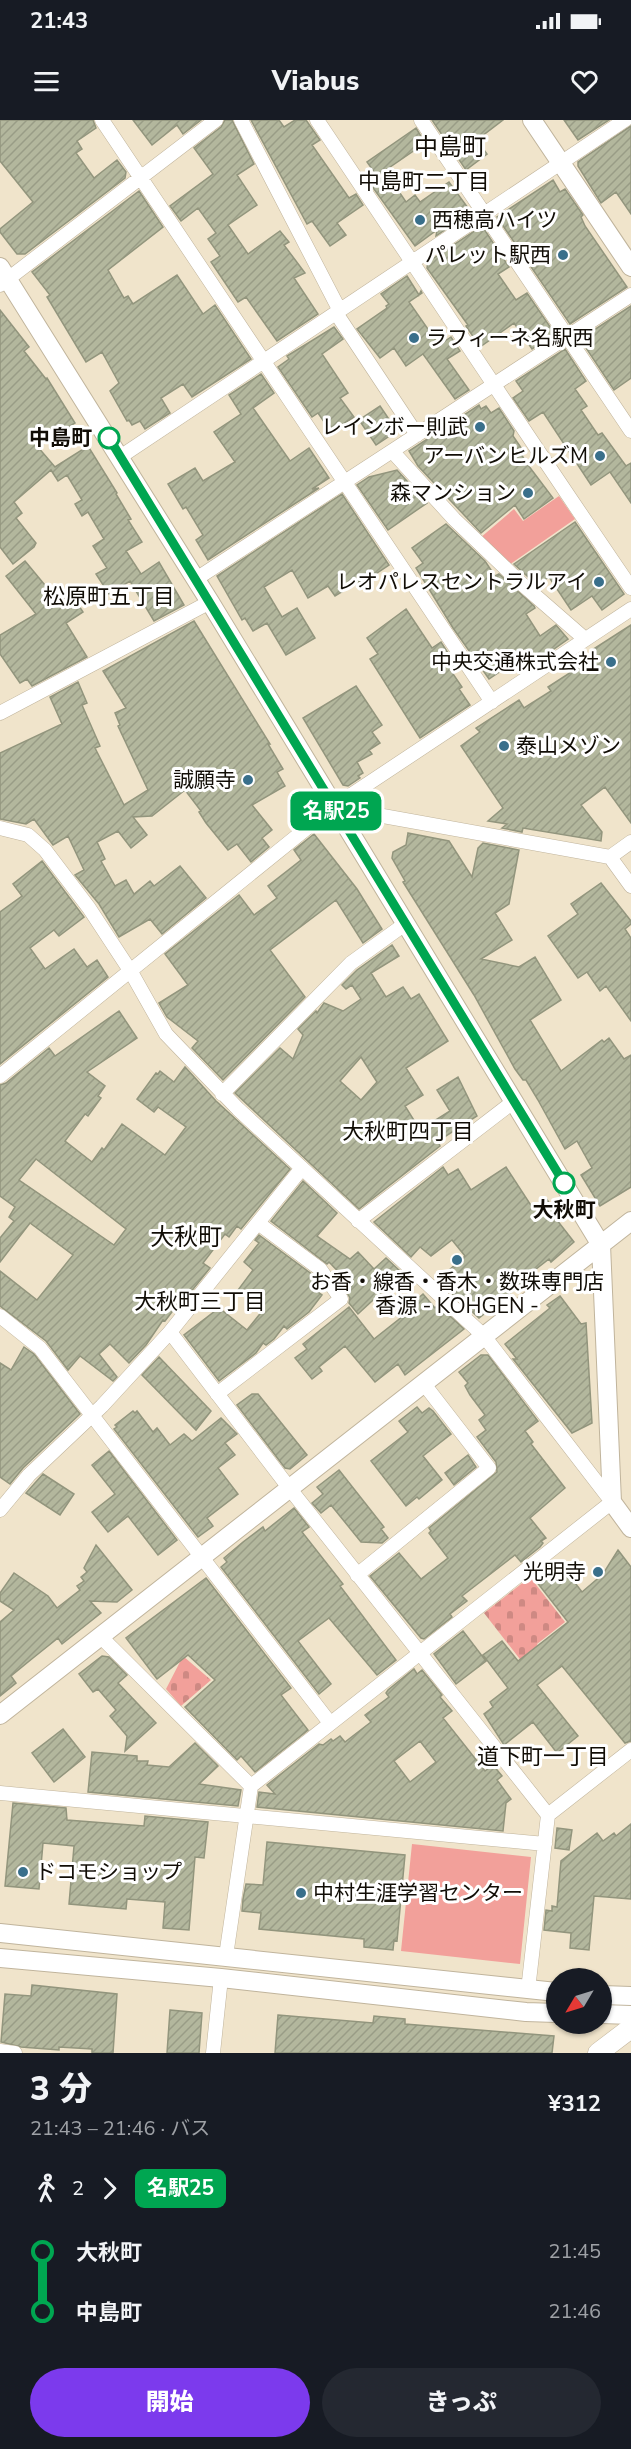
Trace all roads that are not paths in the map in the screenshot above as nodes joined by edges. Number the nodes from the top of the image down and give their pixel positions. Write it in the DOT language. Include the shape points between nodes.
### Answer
graph roads {
  1 [pos="102,120"];
  2 [pos="216,120"];
  3 [pos="241,120"];
  4 [pos="317,120"];
  5 [pos="421,120"];
  6 [pos="532,120"];
  7 [pos="625,120"];
  8 [pos="561,163"];
  9 [pos="141,176"];
  10 [pos="484,214"];
  11 [pos="413,262"];
  12 [pos="631,267"];
  13 [pos="3,277"];
  14 [pos="631,295"];
  15 [pos="338,312"];
  16 [pos="568,336"];
  17 [pos="264,362"];
  18 [pos="493,386"];
  19 [pos="631,430"];
  20 [pos="417,435"];
  21 [pos="392,451"];
  22 [pos="120,458"];
  23 [pos="346,482"];
  24 [pos="196,579"];
  25 [pos="631,588"];
  26 [pos="210,602"];
  27 [pos="631,609"];
  28 [pos="585,639"];
  29 [pos="492,702"];
  30 [pos="0,713"];
  31 [pos="333,807"];
  32 [pos="0,828"];
  33 [pos="631,842"];
  34 [pos="610,857"];
  35 [pos="631,886"];
  36 [pos="405,924"];
  37 [pos="131,972"];
  38 [pos="0,1076"];
  39 [pos="222,1094"];
  40 [pos="513,1101"];
  41 [pos="302,1168"];
  42 [pos="358,1221"];
  43 [pos="631,1221"];
  44 [pos="258,1223"];
  45 [pos="601,1245"];
  46 [pos="0,1316"];
  47 [pos="170,1332"];
  48 [pos="484,1336"];
  49 [pos="424,1384"];
  50 [pos="217,1394"];
  51 [pos="92,1416"];
  52 [pos="290,1489"];
  53 [pos="612,1502"];
  54 [pos="0,1510"];
  55 [pos="631,1528"];
  56 [pos="202,1556"];
  57 [pos="357,1575"];
  58 [pos="100,1636"];
  59 [pos="420,1654"];
  60 [pos="0,1715"];
  61 [pos="330,1723"];
  62 [pos="631,1750"];
  63 [pos="251,1786"];
  64 [pos="0,1793"];
  65 [pos="548,1815"];
  66 [pos="247,1816"];
  67 [pos="545,1844"];
  68 [pos="0,1933"];
  69 [pos="226,1956"];
  70 [pos="0,1958"];
  71 [pos="221,1978"];
  72 [pos="528,1990"];
  73 [pos="546,1991"];
  74 [pos="612,1995"];
  75 [pos="631,1996"];
  76 [pos="546,2013"];
  77 [pos="612,2014"];
  78 [pos="631,2015"];
  79 [pos="631,2028"];
  80 [pos="0,2052"];
  81 [pos="15,2053"];
  82 [pos="213,2053"];
  83 [pos="598,2053"];
  1 -- 9 [label="street"];
  2 -- 9 [label="street"];
  3 -- 15 [label="street"];
  4 -- 11 [label="street"];
  5 -- 10 [label="street"];
  6 -- 8 [label="street"];
  7 -- 8 [label="street"];
  8 -- 10 [label="street"];
  8 -- 12 [label="street"];
  9 -- 13 [label="street"];
  9 -- 17 [label="street"];
  10 -- 11 [label="street"];
  10 -- 16 [label="street"];
  11 -- 15 [label="street"];
  11 -- 18 [label="street"];
  13 -- 22 [label="street"];
  14 -- 16 [label="street"];
  15 -- 17 [label="street"];
  15 -- 20 [label="street"];
  16 -- 18 [label="street"];
  16 -- 19 [label="street"];
  17 -- 22 [label="street"];
  17 -- 23 [label="street"];
  18 -- 20 [label="street"];
  18 -- 25 [label="street"];
  20 -- 21 [label="street"];
  21 -- 23 [label="street"];
  21 -- 28 [label="street" via="454,519"];
  22 -- 24 [label="street"];
  23 -- 24 [label="street"];
  23 -- 29 [label="street"];
  24 -- 26 [label="street"];
  26 -- 30 [label="street"];
  26 -- 31 [label="street"];
  27 -- 28 [label="street"];
  28 -- 29 [label="street"];
  29 -- 31 [label="street"];
  31 -- 34 [label="street"];
  31 -- 36 [label="street"];
  31 -- 37 [label="street"];
  32 -- 37 [label="street" via="28,835 45,850"];
  33 -- 34 [label="street"];
  34 -- 35 [label="street"];
  36 -- 39 [label="street" via="351,963"];
  36 -- 40 [label="street"];
  37 -- 38 [label="street"];
  37 -- 39 [label="street" via="166,1034"];
  39 -- 41 [label="street"];
  40 -- 42 [label="street"];
  40 -- 45 [label="street"];
  41 -- 42 [label="street"];
  41 -- 44 [label="street"];
  42 -- 48 [label="street"];
  43 -- 45 [label="street"];
  44 -- 47 [label="street"];
  44 -- 50 [label="street" via="321,1269 341,1299"];
  45 -- 48 [label="street"];
  45 -- 53 [label="street"];
  46 -- 51 [label="street" via="40,1348"];
  47 -- 50 [label="street"];
  47 -- 51 [label="street"];
  48 -- 49 [label="street"];
  48 -- 53 [label="street"];
  49 -- 52 [label="street"];
  49 -- 57 [label="street" via="489,1468"];
  50 -- 52 [label="street"];
  51 -- 54 [label="street" via="29,1475"];
  51 -- 56 [label="street"];
  52 -- 56 [label="street"];
  52 -- 57 [label="street"];
  53 -- 55 [label="street"];
  53 -- 59 [label="street"];
  56 -- 58 [label="street"];
  56 -- 61 [label="street"];
  57 -- 59 [label="street"];
  58 -- 60 [label="street"];
  58 -- 63 [label="street"];
  59 -- 61 [label="street"];
  59 -- 65 [label="street"];
  61 -- 63 [label="street"];
  62 -- 65 [label="street"];
  63 -- 66 [label="street"];
  64 -- 66 [label="street"];
  65 -- 67 [label="street"];
  66 -- 67 [label="street"];
  66 -- 69 [label="street"];
  67 -- 72 [label="street"];
  68 -- 69 [label="street"];
  69 -- 72 [label="street"];
  70 -- 71 [label="street"];
  71 -- 76 [label="street"];
  71 -- 82 [label="street"];
  72 -- 73 [label="street"];
  74 -- 75 [label="street"];
  77 -- 78 [label="street"];
  79 -- 83 [label="main road"];
  80 -- 81 [label="street"];
}
